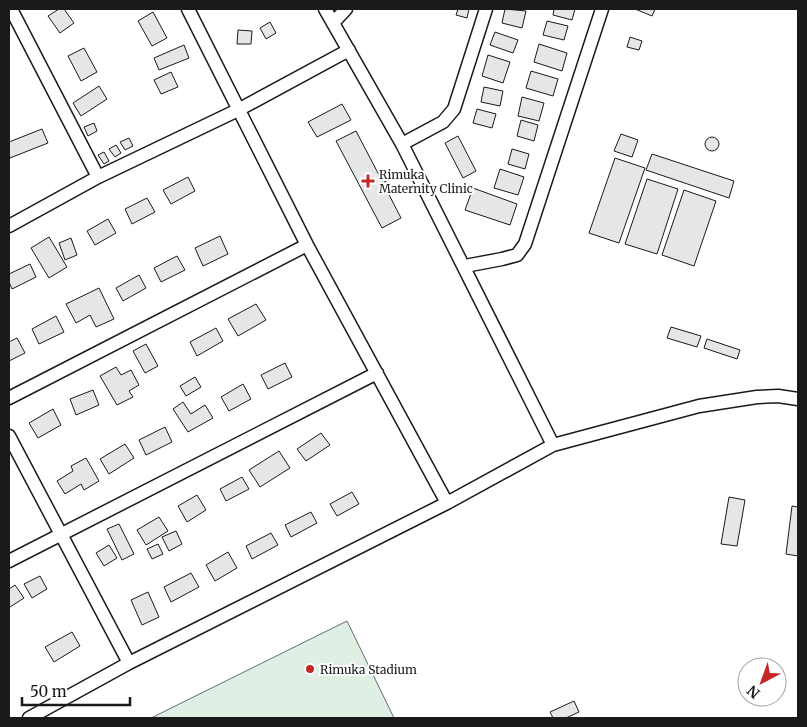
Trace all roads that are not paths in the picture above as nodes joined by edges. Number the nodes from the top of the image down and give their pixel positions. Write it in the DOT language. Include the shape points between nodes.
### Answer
graph roads {
  1 [pos="11,9"];
  2 [pos="188,9"];
  3 [pos="325,9"];
  4 [pos="346,9"];
  5 [pos="486,9"];
  6 [pos="602,9"];
  7 [pos="333,23"];
  8 [pos="349,50"];
  9 [pos="238,110"];
  10 [pos="402,144"];
  11 [pos="98,177"];
  12 [pos="9,226"];
  13 [pos="307,246"];
  14 [pos="465,266"];
  15 [pos="377,373"];
  16 [pos="9,398"];
  17 [pos="798,399"];
  18 [pos="9,436"];
  19 [pos="553,445"];
  20 [pos="447,503"];
  21 [pos="61,534"];
  22 [pos="9,561"];
  23 [pos="129,663"];
  24 [pos="37,716"];
  1 -- 11 [label="street"];
  2 -- 9 [label="street"];
  3 -- 7 [label="street"];
  4 -- 7 [label="street"];
  5 -- 10 [label="street" via="454,109 443,122"];
  6 -- 14 [label="street" via="525,244 517,255"];
  7 -- 8 [label="street"];
  8 -- 9 [label="street"];
  8 -- 10 [label="street"];
  9 -- 11 [label="street"];
  9 -- 13 [label="street"];
  10 -- 14 [label="street"];
  11 -- 12 [label="street"];
  13 -- 15 [label="street"];
  13 -- 16 [label="street"];
  14 -- 19 [label="street"];
  15 -- 20 [label="street"];
  15 -- 21 [label="street"];
  17 -- 19 [label="street" via="757,397 699,406"];
  18 -- 21 [label="street"];
  19 -- 20 [label="street"];
  20 -- 23 [label="street"];
  21 -- 22 [label="street"];
  21 -- 23 [label="street"];
  23 -- 24 [label="street"];
}
